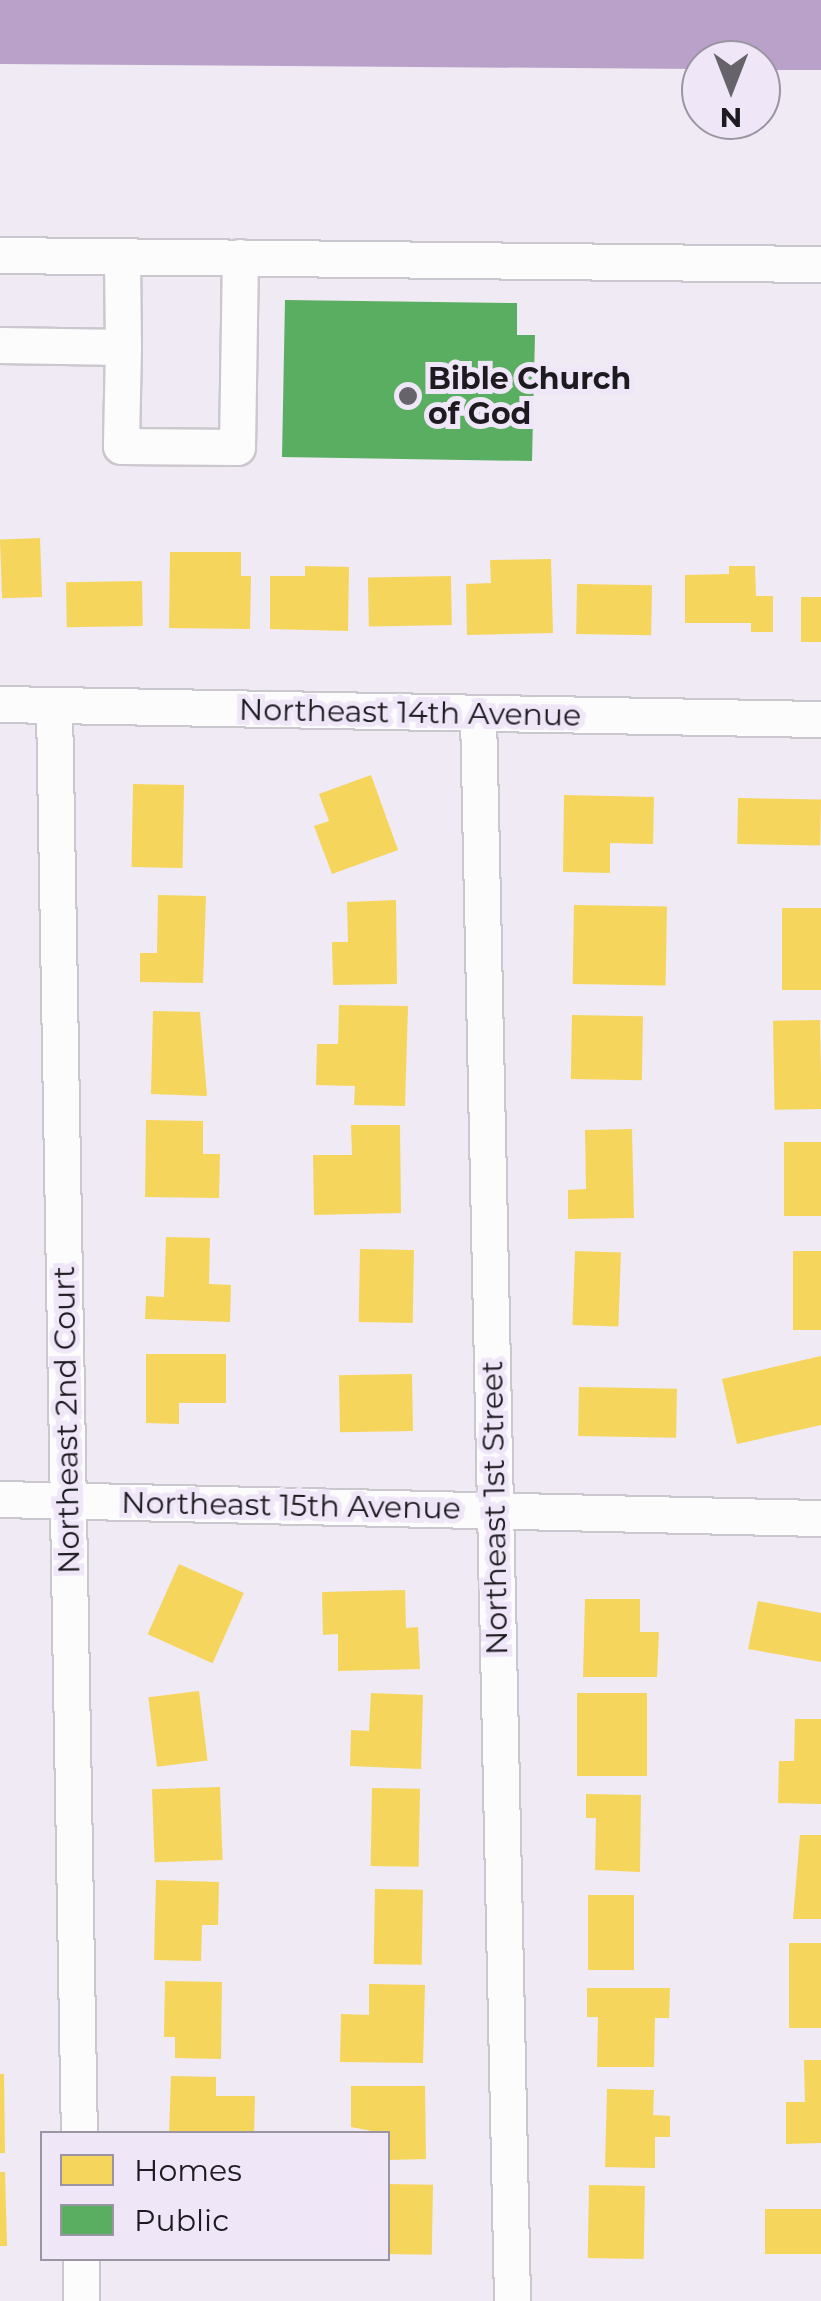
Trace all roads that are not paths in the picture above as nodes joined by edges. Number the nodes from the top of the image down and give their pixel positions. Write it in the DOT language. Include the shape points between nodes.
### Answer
graph roads {
  1 [pos="0,254"];
  2 [pos="122,256"];
  3 [pos="240,257"];
  4 [pos="821,264"];
  5 [pos="0,345"];
  6 [pos="123,346"];
  7 [pos="0,704"];
  8 [pos="54,707"];
  9 [pos="478,714"];
  10 [pos="821,719"];
  11 [pos="0,1499"];
  12 [pos="68,1502"];
  13 [pos="496,1509"];
  14 [pos="821,1518"];
  15 [pos="78,2131"];
  16 [pos="80,2261"];
  17 [pos="81,2301"];
  18 [pos="512,2301"];
  1 -- 2 [label="street"];
  2 -- 3 [label="street"];
  2 -- 6 [label="street"];
  3 -- 4 [label="street"];
  3 -- 6 [label="street" via="238,447 122,446"];
  5 -- 6 [label="street"];
  7 -- 8 [label="street, Northeast 14th Avenue"];
  8 -- 9 [label="street, Northeast 14th Avenue"];
  8 -- 12 [label="street, Northeast 2nd Court"];
  9 -- 10 [label="street, Northeast 14th Avenue"];
  9 -- 13 [label="street, Northeast 1st Street"];
  11 -- 12 [label="street, Northeast 15th Avenue"];
  12 -- 13 [label="street, Northeast 15th Avenue"];
  12 -- 15 [label="street, Northeast 2nd Court"];
  13 -- 14 [label="street, Northeast 15th Avenue"];
  13 -- 18 [label="street, Northeast 1st Street"];
  16 -- 17 [label="street"];
}
